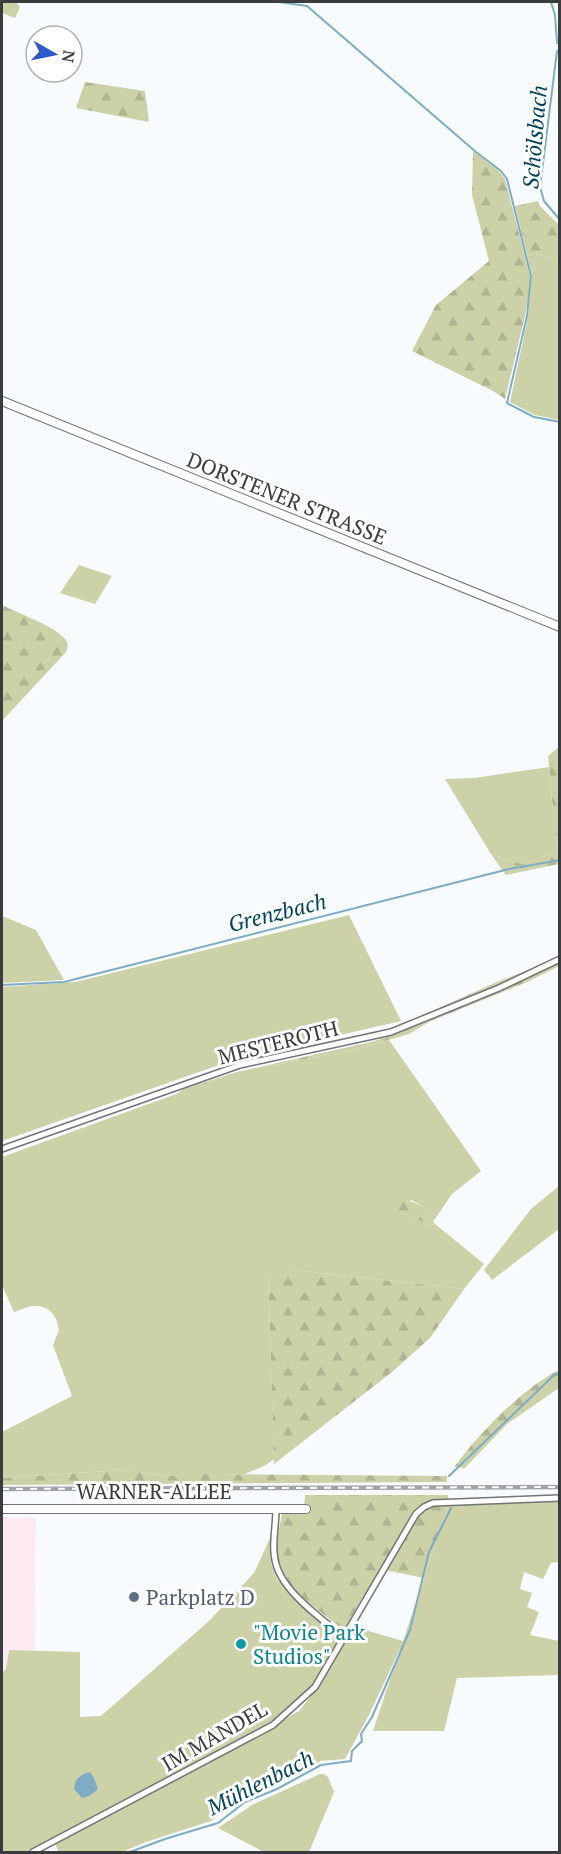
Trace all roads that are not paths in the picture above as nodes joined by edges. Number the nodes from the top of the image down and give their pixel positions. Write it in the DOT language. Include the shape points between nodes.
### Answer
graph roads {
  1 [pos="2,401"];
  2 [pos="560,627"];
  3 [pos="560,959"];
  4 [pos="2,1149"];
  5 [pos="560,1498"];
  6 [pos="2,1509"];
  7 [pos="276,1509"];
  8 [pos="306,1509"];
  9 [pos="345,1638"];
  10 [pos="33,1852"];
  1 -- 2 [label="main road, DORSTENER STRASSE"];
  3 -- 4 [label="street, MESTEROTH" via="391,1032 240,1065"];
  5 -- 9 [label="street, IM MANDEL" via="433,1503 424,1507 416,1514"];
  6 -- 7 [label="main road, WARNER-ALLEE"];
  7 -- 8 [label="main road, WARNER-ALLEE"];
  7 -- 9 [label="street" via="273,1548 280,1576 304,1604"];
  9 -- 10 [label="street, IM MANDEL" via="315,1687 273,1725"];
}
